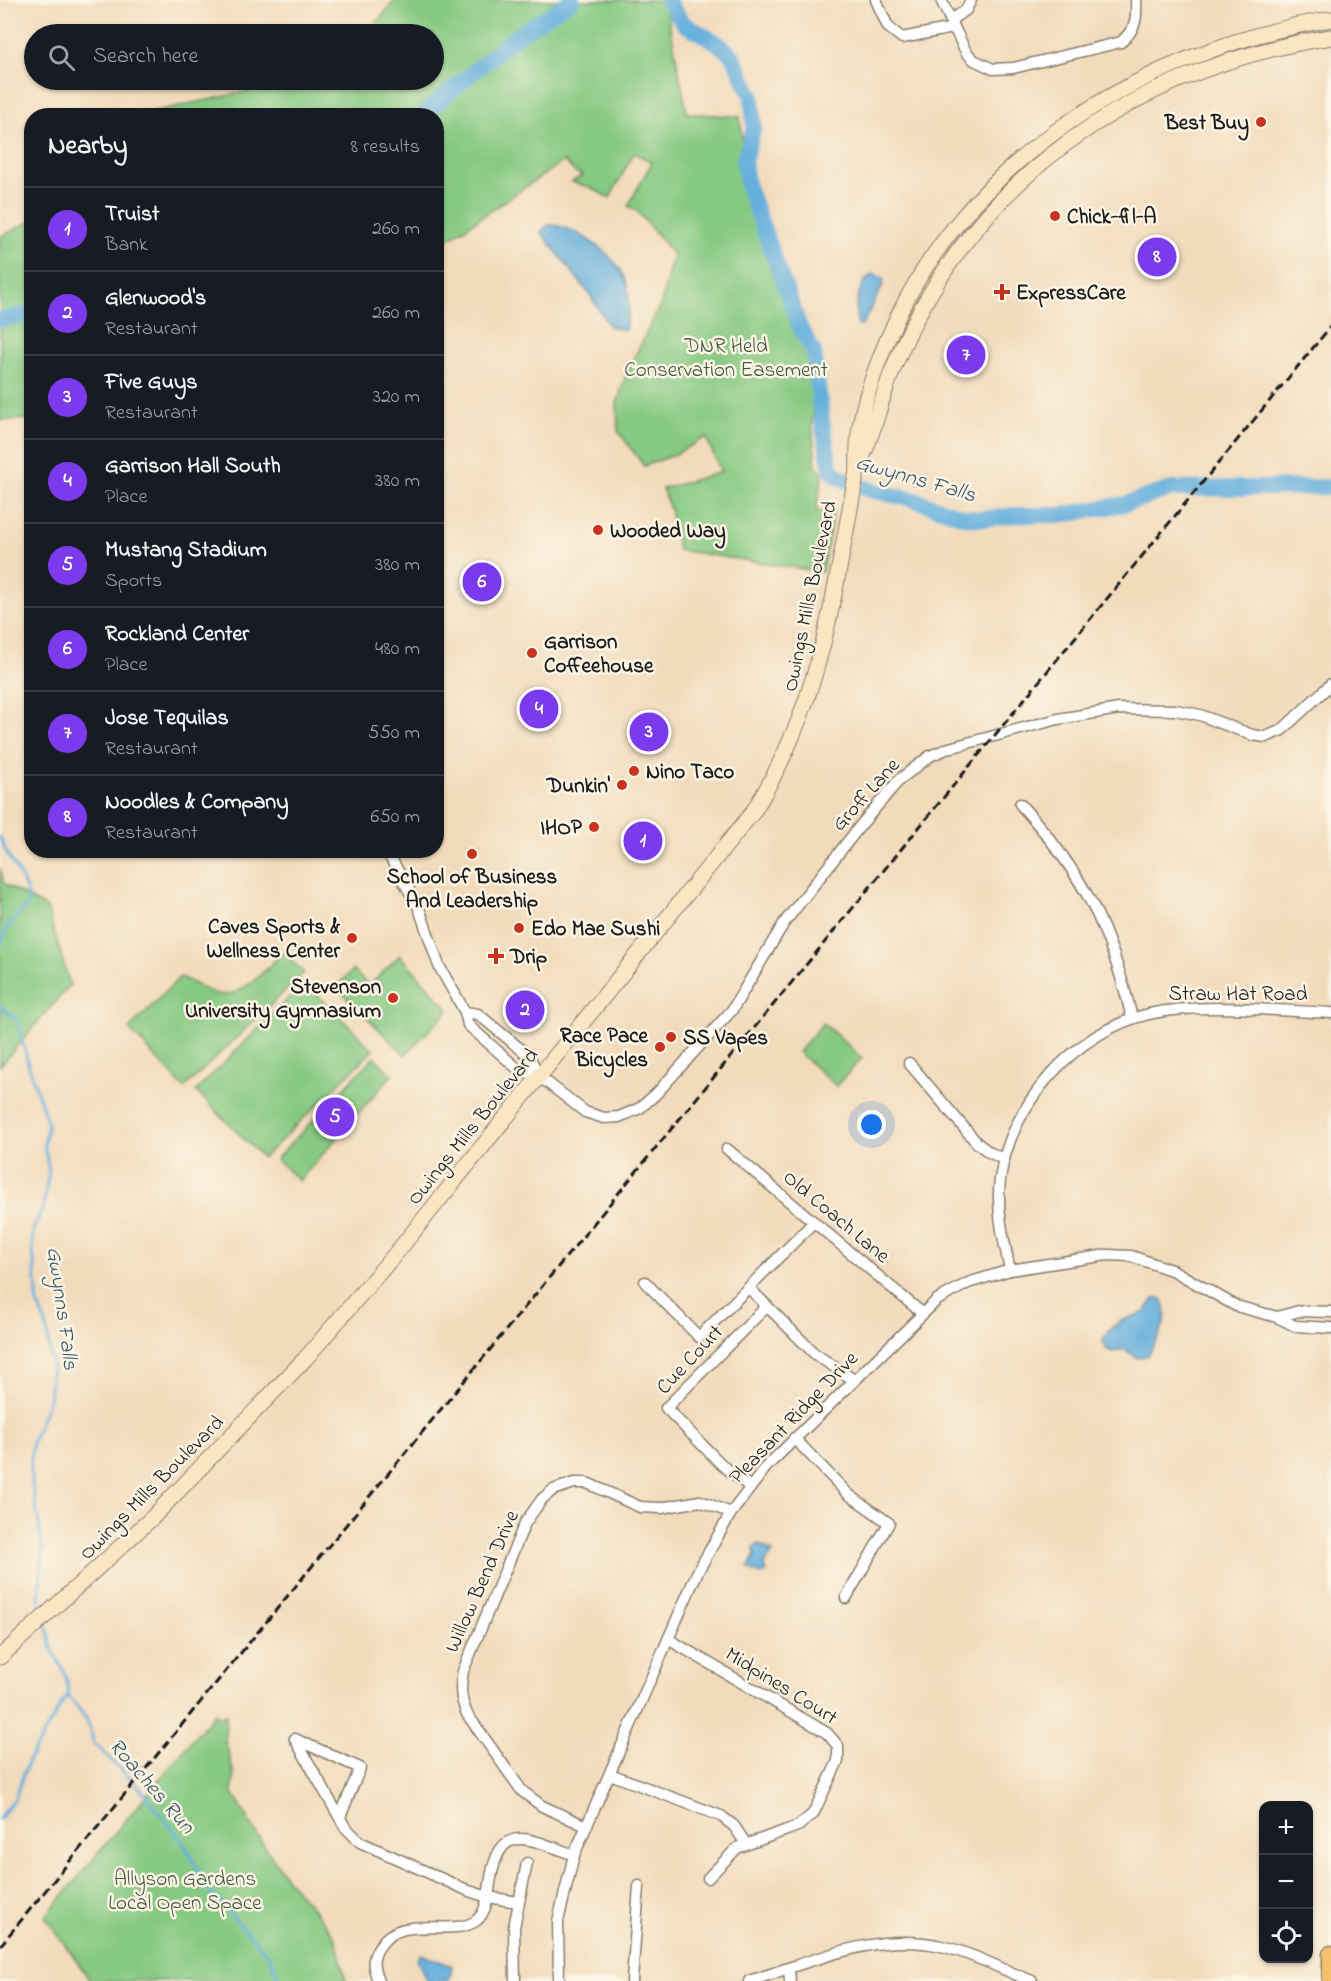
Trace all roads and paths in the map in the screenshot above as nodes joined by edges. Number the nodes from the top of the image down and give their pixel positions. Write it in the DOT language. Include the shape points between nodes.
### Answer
graph roads {
  1 [pos="876,0"];
  2 [pos="941,0"];
  3 [pos="971,0"];
  4 [pos="1136,0"];
  5 [pos="1331,19"];
  6 [pos="952,24"];
  7 [pos="1331,37"];
  8 [pos="858,466"];
  9 [pos="1331,684"];
  10 [pos="1020,804"];
  11 [pos="391,858"];
  12 [pos="465,1012"];
  13 [pos="1331,1013"];
  14 [pos="1132,1018"];
  15 [pos="495,1028"];
  16 [pos="484,1041"];
  17 [pos="909,1063"];
  18 [pos="539,1076"];
  19 [pos="727,1149"];
  20 [pos="1003,1159"];
  21 [pos="814,1222"];
  22 [pos="1010,1270"];
  23 [pos="645,1282"];
  24 [pos="749,1288"];
  25 [pos="767,1306"];
  26 [pos="1331,1312"];
  27 [pos="922,1313"];
  28 [pos="1276,1317"];
  29 [pos="1331,1328"];
  30 [pos="854,1380"];
  31 [pos="794,1438"];
  32 [pos="750,1487"];
  33 [pos="731,1513"];
  34 [pos="846,1598"];
  35 [pos="668,1639"];
  36 [pos="0,1658"];
  37 [pos="610,1774"];
  38 [pos="340,1817"];
  39 [pos="586,1826"];
  40 [pos="746,1844"];
  41 [pos="574,1855"];
  42 [pos="527,1863"];
  43 [pos="708,1878"];
  44 [pos="639,1886"];
  45 [pos="488,1897"];
  46 [pos="518,1902"];
  47 [pos="1331,1954"];
  48 [pos="789,1969"];
  49 [pos="378,1981"];
  50 [pos="515,1981"];
  51 [pos="559,1981"];
  52 [pos="632,1981"];
  53 [pos="749,1981"];
  54 [pos="790,1981"];
  55 [pos="1032,1981"];
  56 [pos="1330,1981"];
  1 -- 6 [label="street" via="888,27 902,38"];
  2 -- 6 [label="street"];
  3 -- 6 [label="street"];
  4 -- 6 [label="street" via="1137,21 1121,42 1013,68 993,69 974,60"];
  5 -- 8 [label="main road, Owings Mills Boulevard" via="1222,48 1129,86 1072,119 1007,170 950,231 901,309 864,408 856,443"];
  7 -- 8 [label="main road, Owings Mills Boulevard" via="1212,67 1129,102 1081,131 1020,180 970,233 932,291 897,360 869,445"];
  8 -- 18 [label="main road, Owings Mills Boulevard" via="817,671 801,720 775,776 728,846"];
  9 -- 18 [label="street, Groff Lane" via="1282,730 1266,737 1176,710 1119,709 1058,719 930,756 899,780 860,825 784,923 732,1010 646,1104 619,1117 598,1117"];
  10 -- 14 [label="street" via="1068,863 1097,910"];
  11 -- 12 [label="street" via="419,908 439,966"];
  12 -- 15 [label="street" via="477,1014"];
  12 -- 16 [label="street" via="468,1025"];
  13 -- 14 [label="street, Straw Hat Road" via="1208,1009 1165,1011"];
  14 -- 20 [label="street, Straw Hat Road" via="1093,1038 1059,1067 1027,1105"];
  15 -- 16 [label="street"];
  15 -- 18 [label="street" via="529,1056"];
  16 -- 18 [label="street" via="519,1070"];
  17 -- 20 [label="street" via="977,1143"];
  18 -- 36 [label="main road, Owings Mills Boulevard" via="305,1359 185,1485"];
  19 -- 21 [label="street, Old Coach Lane"];
  20 -- 22 [label="street, Straw Hat Road" via="999,1203"];
  21 -- 24 [label="street"];
  21 -- 27 [label="street, Old Coach Lane"];
  22 -- 27 [label="street, Pleasant Ridge Drive" via="951,1291"];
  22 -- 28 [label="street, Pleasant Ridge Drive" via="1107,1255 1131,1256 1174,1271 1236,1306"];
  23 -- 24 [label="street" via="699,1337"];
  24 -- 25 [label="street"];
  25 -- 30 [label="street" via="814,1354"];
  25 -- 32 [label="street, Cue Court" via="666,1408 722,1465"];
  26 -- 28 [label="street, Pleasant Ridge Drive" via="1299,1311"];
  27 -- 30 [label="street, Pleasant Ridge Drive"];
  28 -- 29 [label="street, Pleasant Ridge Drive" via="1295,1326"];
  30 -- 31 [label="street, Pleasant Ridge Drive"];
  31 -- 32 [label="street, Pleasant Ridge Drive"];
  31 -- 34 [label="street" via="848,1494 889,1522"];
  32 -- 33 [label="street, Pleasant Ridge Drive"];
  33 -- 35 [label="street, Pleasant Ridge Drive" via="697,1573"];
  33 -- 39 [label="street, Willow Bend Drive" via="700,1501 661,1508 640,1507 599,1487 574,1483 553,1490 525,1523 463,1671 461,1700 522,1791 542,1806"];
  35 -- 37 [label="street, Pleasant Ridge Drive"];
  35 -- 40 [label="street, Midpines Court" via="827,1733 838,1746 838,1761 813,1814 798,1826"];
  37 -- 39 [label="street, Pleasant Ridge Drive"];
  37 -- 40 [label="street" via="721,1816 734,1826"];
  38 -- 38 [label="street" via="323,1788 295,1739 360,1768"];
  38 -- 45 [label="street" via="351,1835 370,1847"];
  39 -- 41 [label="street, Pleasant Ridge Drive"];
  40 -- 43 [label="street, Midpines Court" via="737,1848"];
  41 -- 45 [label="street" via="526,1839 508,1842 494,1857"];
  41 -- 51 [label="street, Pleasant Ridge Drive" via="558,1921"];
  42 -- 46 [label="street"];
  44 -- 52 [label="street"];
  45 -- 46 [label="street"];
  45 -- 49 [label="street" via="482,1914 471,1923 408,1928 388,1937 372,1961"];
  46 -- 50 [label="street" via="514,1927"];
  47 -- 56 [label="main road"];
  48 -- 53 [label="street"];
  48 -- 54 [label="street"];
  48 -- 55 [label="street" via="848,1948 902,1941 958,1951"];
}
